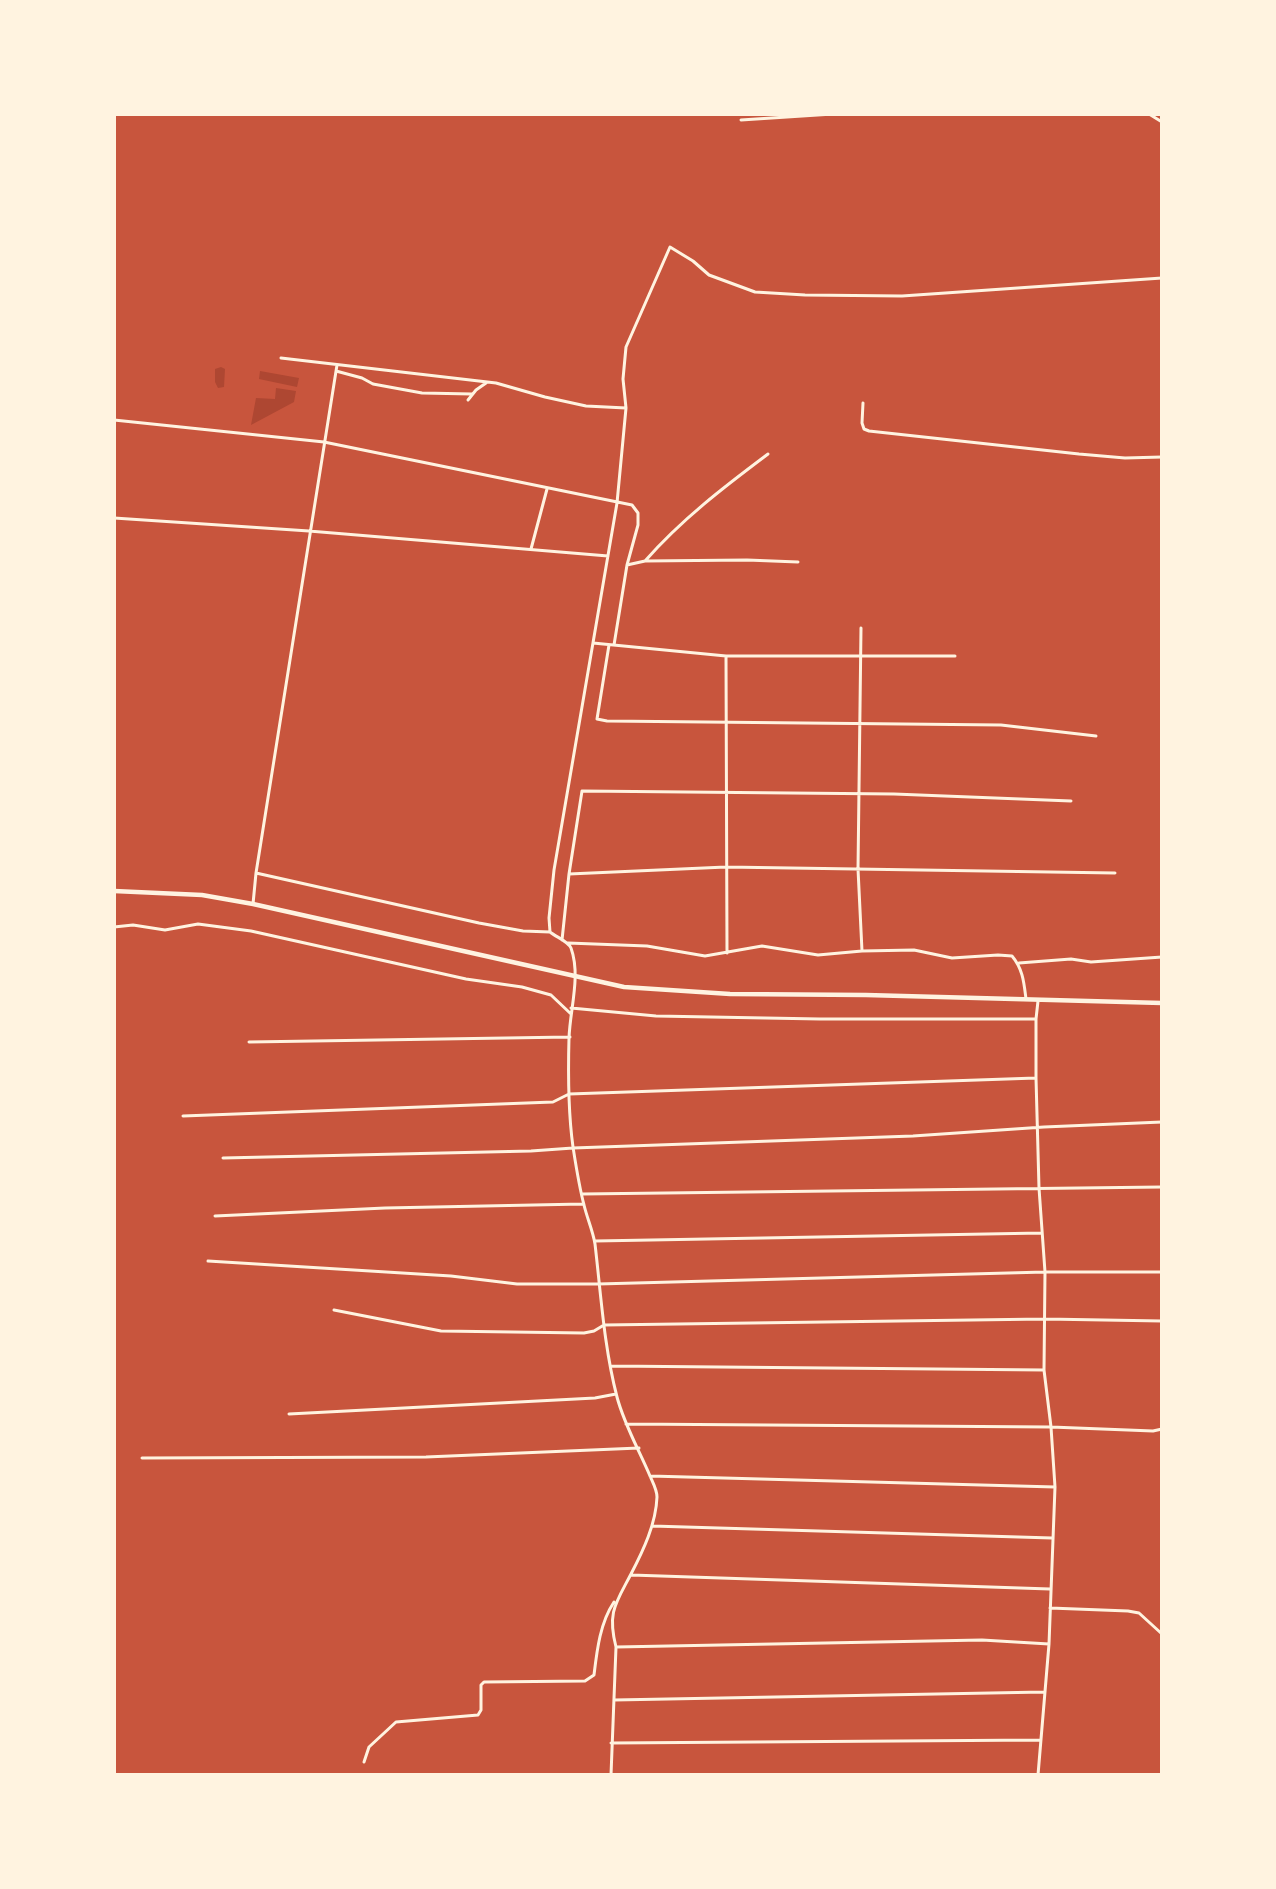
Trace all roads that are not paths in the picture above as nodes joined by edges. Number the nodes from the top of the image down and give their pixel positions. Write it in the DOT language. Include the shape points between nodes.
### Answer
graph roads {
  1 [pos="833,114"];
  2 [pos="1149,114"];
  3 [pos="741,120"];
  4 [pos="1162,122"];
  5 [pos="1162,278"];
  6 [pos="281,358"];
  7 [pos="337,365"];
  8 [pos="336,371"];
  9 [pos="487,382"];
  10 [pos="472,394"];
  11 [pos="468,400"];
  12 [pos="863,403"];
  13 [pos="626,408"];
  14 [pos="114,420"];
  15 [pos="324,442"];
  16 [pos="768,454"];
  17 [pos="1162,457"];
  18 [pos="547,489"];
  19 [pos="617,503"];
  20 [pos="114,518"];
  21 [pos="309,531"];
  22 [pos="531,549"];
  23 [pos="608,556"];
  24 [pos="645,561"];
  25 [pos="798,562"];
  26 [pos="627,565"];
  27 [pos="861,628"];
  28 [pos="593,644"];
  29 [pos="609,645"];
  30 [pos="614,645"];
  31 [pos="860,655"];
  32 [pos="726,656"];
  33 [pos="955,656"];
  34 [pos="726,722"];
  35 [pos="859,723"];
  36 [pos="1096,736"];
  37 [pos="726,792"];
  38 [pos="858,795"];
  39 [pos="1071,801"];
  40 [pos="726,867"];
  41 [pos="858,869"];
  42 [pos="256,873"];
  43 [pos="1115,873"];
  44 [pos="569,874"];
  45 [pos="114,891"];
  46 [pos="253,904"];
  47 [pos="114,927"];
  48 [pos="550,932"];
  49 [pos="562,940"];
  50 [pos="567,943"];
  51 [pos="862,951"];
  52 [pos="727,953"];
  53 [pos="1162,957"];
  54 [pos="1018,963"];
  55 [pos="576,977"];
  56 [pos="1027,1001"];
  57 [pos="1038,1001"];
  58 [pos="1162,1004"];
  59 [pos="572,1008"];
  60 [pos="571,1014"];
  61 [pos="1036,1019"];
  62 [pos="570,1037"];
  63 [pos="249,1042"];
  64 [pos="1036,1078"];
  65 [pos="569,1094"];
  66 [pos="183,1116"];
  67 [pos="1162,1122"];
  68 [pos="1038,1127"];
  69 [pos="573,1148"];
  70 [pos="223,1158"];
  71 [pos="1162,1187"];
  72 [pos="1039,1188"];
  73 [pos="582,1194"];
  74 [pos="583,1204"];
  75 [pos="215,1216"];
  76 [pos="1042,1233"];
  77 [pos="595,1241"];
  78 [pos="208,1261"];
  79 [pos="1045,1272"];
  80 [pos="1162,1272"];
  81 [pos="598,1284"];
  82 [pos="334,1310"];
  83 [pos="1045,1319"];
  84 [pos="1162,1321"];
  85 [pos="604,1324"];
  86 [pos="611,1366"];
  87 [pos="1044,1371"];
  88 [pos="616,1394"];
  89 [pos="289,1414"];
  90 [pos="626,1424"];
  91 [pos="1051,1427"];
  92 [pos="1162,1429"];
  93 [pos="639,1448"];
  94 [pos="142,1458"];
  95 [pos="650,1476"];
  96 [pos="1055,1487"];
  97 [pos="652,1526"];
  98 [pos="1052,1538"];
  99 [pos="631,1575"];
  100 [pos="1050,1589"];
  101 [pos="617,1598"];
  102 [pos="1050,1608"];
  103 [pos="1162,1634"];
  104 [pos="1048,1644"];
  105 [pos="616,1647"];
  106 [pos="1044,1692"];
  107 [pos="613,1700"];
  108 [pos="1040,1740"];
  109 [pos="611,1743"];
  110 [pos="364,1762"];
  111 [pos="611,1775"];
  112 [pos="1038,1775"];
  1 -- 3 [label="street"];
  2 -- 4 [label="street"];
  5 -- 13 [label="street" via="902,296 804,296 755,292 709,275 670,247 626,347"];
  6 -- 7 [label="street"];
  7 -- 8 [label="street"];
  7 -- 9 [label="street"];
  8 -- 10 [label="street" via="373,384 422,393"];
  8 -- 15 [label="street"];
  9 -- 10 [label="street"];
  9 -- 13 [label="street" via="586,406"];
  10 -- 11 [label="street"];
  12 -- 17 [label="street" via="862,423 870,431 1091,455"];
  13 -- 19 [label="street"];
  14 -- 15 [label="street"];
  15 -- 18 [label="street"];
  15 -- 21 [label="street"];
  16 -- 24 [label="street" via="671,532"];
  18 -- 19 [label="street"];
  18 -- 22 [label="street"];
  19 -- 23 [label="street"];
  19 -- 26 [label="street" via="632,505 638,513"];
  20 -- 21 [label="street"];
  21 -- 22 [label="street"];
  21 -- 42 [label="street"];
  22 -- 23 [label="street"];
  23 -- 28 [label="street"];
  24 -- 25 [label="street"];
  24 -- 26 [label="street"];
  26 -- 30 [label="street"];
  27 -- 31 [label="street"];
  28 -- 29 [label="street"];
  28 -- 48 [label="street" via="554,870"];
  29 -- 30 [label="street"];
  29 -- 34 [label="street" via="597,719"];
  30 -- 32 [label="street"];
  31 -- 32 [label="street"];
  31 -- 33 [label="street"];
  31 -- 35 [label="street"];
  32 -- 34 [label="street"];
  34 -- 35 [label="street"];
  34 -- 37 [label="street"];
  35 -- 36 [label="street" via="1001,724"];
  35 -- 38 [label="street"];
  37 -- 38 [label="street"];
  37 -- 40 [label="street"];
  37 -- 44 [label="street" via="582,791"];
  38 -- 39 [label="street"];
  38 -- 41 [label="street"];
  40 -- 41 [label="street"];
  40 -- 44 [label="street"];
  40 -- 52 [label="street"];
  41 -- 43 [label="street"];
  41 -- 51 [label="street"];
  42 -- 46 [label="street"];
  42 -- 48 [label="street" via="479,923"];
  44 -- 49 [label="street"];
  45 -- 46 [label="main road" via="202,895"];
  46 -- 55 [label="main road"];
  47 -- 60 [label="street" via="133,925 165,930 198,924 251,931 551,994"];
  48 -- 49 [label="street"];
  49 -- 50 [label="street"];
  50 -- 52 [label="street" via="647,946 705,956"];
  50 -- 55 [label="street"];
  51 -- 52 [label="street" via="818,955 762,946"];
  51 -- 54 [label="street" via="914,950 952,958 998,954 1012,956"];
  53 -- 54 [label="street"];
  54 -- 56 [label="street"];
  55 -- 56 [label="main road" via="624,987 730,994"];
  55 -- 59 [label="street"];
  56 -- 57 [label="main road"];
  57 -- 58 [label="main road"];
  57 -- 61 [label="street"];
  59 -- 60 [label="street"];
  59 -- 61 [label="street" via="679,1016"];
  60 -- 62 [label="street"];
  61 -- 64 [label="street"];
  62 -- 63 [label="street"];
  62 -- 65 [label="street"];
  64 -- 65 [label="street"];
  64 -- 68 [label="street"];
  65 -- 66 [label="street" via="553,1102"];
  65 -- 69 [label="street"];
  67 -- 68 [label="street"];
  68 -- 69 [label="street" via="914,1136"];
  68 -- 72 [label="street"];
  69 -- 70 [label="street"];
  69 -- 73 [label="street"];
  71 -- 72 [label="street"];
  72 -- 73 [label="street"];
  72 -- 76 [label="street"];
  73 -- 74 [label="street"];
  74 -- 75 [label="street"];
  74 -- 77 [label="street"];
  76 -- 77 [label="street"];
  76 -- 79 [label="street"];
  77 -- 81 [label="street"];
  78 -- 81 [label="street" via="451,1276 517,1284"];
  79 -- 80 [label="street"];
  79 -- 81 [label="street"];
  79 -- 83 [label="street"];
  81 -- 85 [label="street"];
  82 -- 85 [label="street" via="441,1331 584,1333"];
  83 -- 84 [label="street"];
  83 -- 85 [label="street"];
  83 -- 87 [label="street"];
  85 -- 86 [label="street"];
  86 -- 87 [label="street"];
  86 -- 88 [label="street"];
  87 -- 91 [label="street"];
  88 -- 89 [label="street"];
  88 -- 90 [label="street"];
  90 -- 91 [label="street"];
  90 -- 93 [label="street"];
  91 -- 92 [label="street"];
  91 -- 96 [label="street"];
  93 -- 94 [label="street" via="426,1457"];
  93 -- 95 [label="street"];
  95 -- 96 [label="street"];
  95 -- 97 [label="street" via="657,1496"];
  96 -- 98 [label="street"];
  97 -- 98 [label="street"];
  97 -- 99 [label="street"];
  98 -- 100 [label="street"];
  99 -- 100 [label="street"];
  99 -- 101 [label="street"];
  100 -- 102 [label="street"];
  101 -- 105 [label="street" via="612,1618"];
  101 -- 110 [label="street" via="608,1612 591,1678 484,1682 478,1715 396,1722 369,1747"];
  102 -- 103 [label="street" via="1139,1613"];
  102 -- 104 [label="street"];
  104 -- 105 [label="street" via="981,1640"];
  104 -- 106 [label="street"];
  105 -- 107 [label="street"];
  106 -- 107 [label="street"];
  106 -- 108 [label="street"];
  107 -- 109 [label="street"];
  108 -- 109 [label="street"];
  108 -- 112 [label="street"];
  109 -- 111 [label="street"];
}
